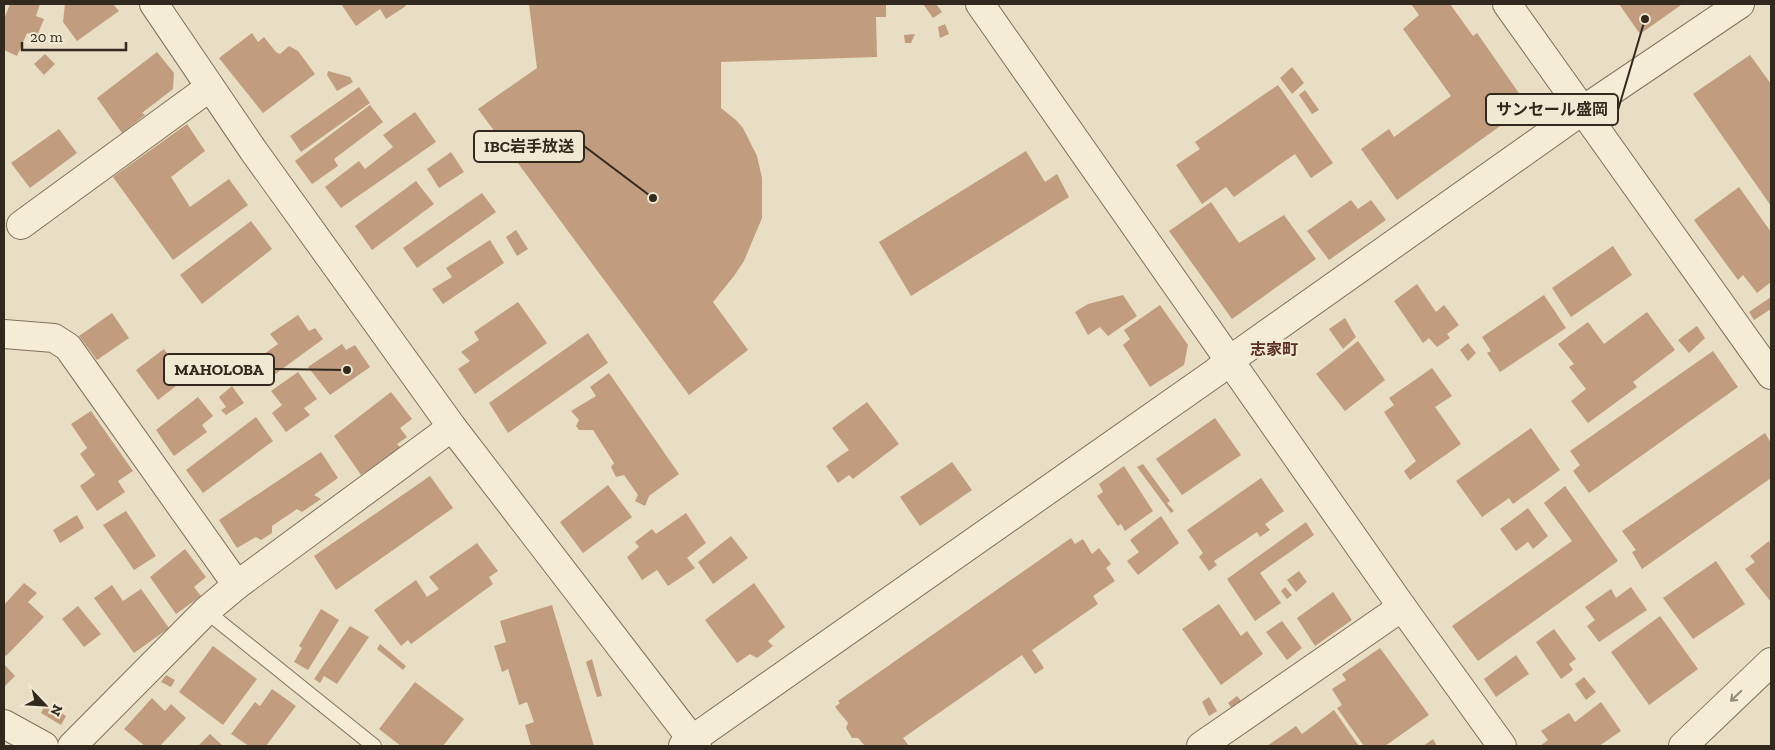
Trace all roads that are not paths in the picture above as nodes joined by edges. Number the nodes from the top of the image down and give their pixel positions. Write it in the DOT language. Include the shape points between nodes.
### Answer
graph roads {
  1 [pos="154,4"];
  2 [pos="980,4"];
  3 [pos="1507,4"];
  4 [pos="1740,4"];
  5 [pos="210,87"];
  6 [pos="1583,110"];
  7 [pos="21,225"];
  8 [pos="4,334"];
  9 [pos="1230,360"];
  10 [pos="1771,375"];
  11 [pos="452,427"];
  12 [pos="237,585"];
  13 [pos="1402,607"];
  14 [pos="206,611"];
  15 [pos="1771,662"];
  16 [pos="4,724"];
  17 [pos="690,744"];
  18 [pos="44,746"];
  19 [pos="72,746"];
  20 [pos="374,746"];
  21 [pos="1201,746"];
  22 [pos="1502,746"];
  23 [pos="1683,746"];
  1 -- 5 [label="street"];
  2 -- 9 [label="street"];
  3 -- 6 [label="street"];
  4 -- 6 [label="street"];
  5 -- 7 [label="street"];
  5 -- 11 [label="street"];
  6 -- 9 [label="street"];
  6 -- 10 [label="street"];
  8 -- 12 [label="street" via="54,338 68,347"];
  9 -- 13 [label="street"];
  9 -- 17 [label="street"];
  11 -- 12 [label="street"];
  11 -- 17 [label="street"];
  12 -- 14 [label="street"];
  13 -- 21 [label="street"];
  13 -- 22 [label="street"];
  14 -- 19 [label="street"];
  14 -- 20 [label="lane"];
  15 -- 23 [label="street, one-way"];
  16 -- 18 [label="street"];
}
